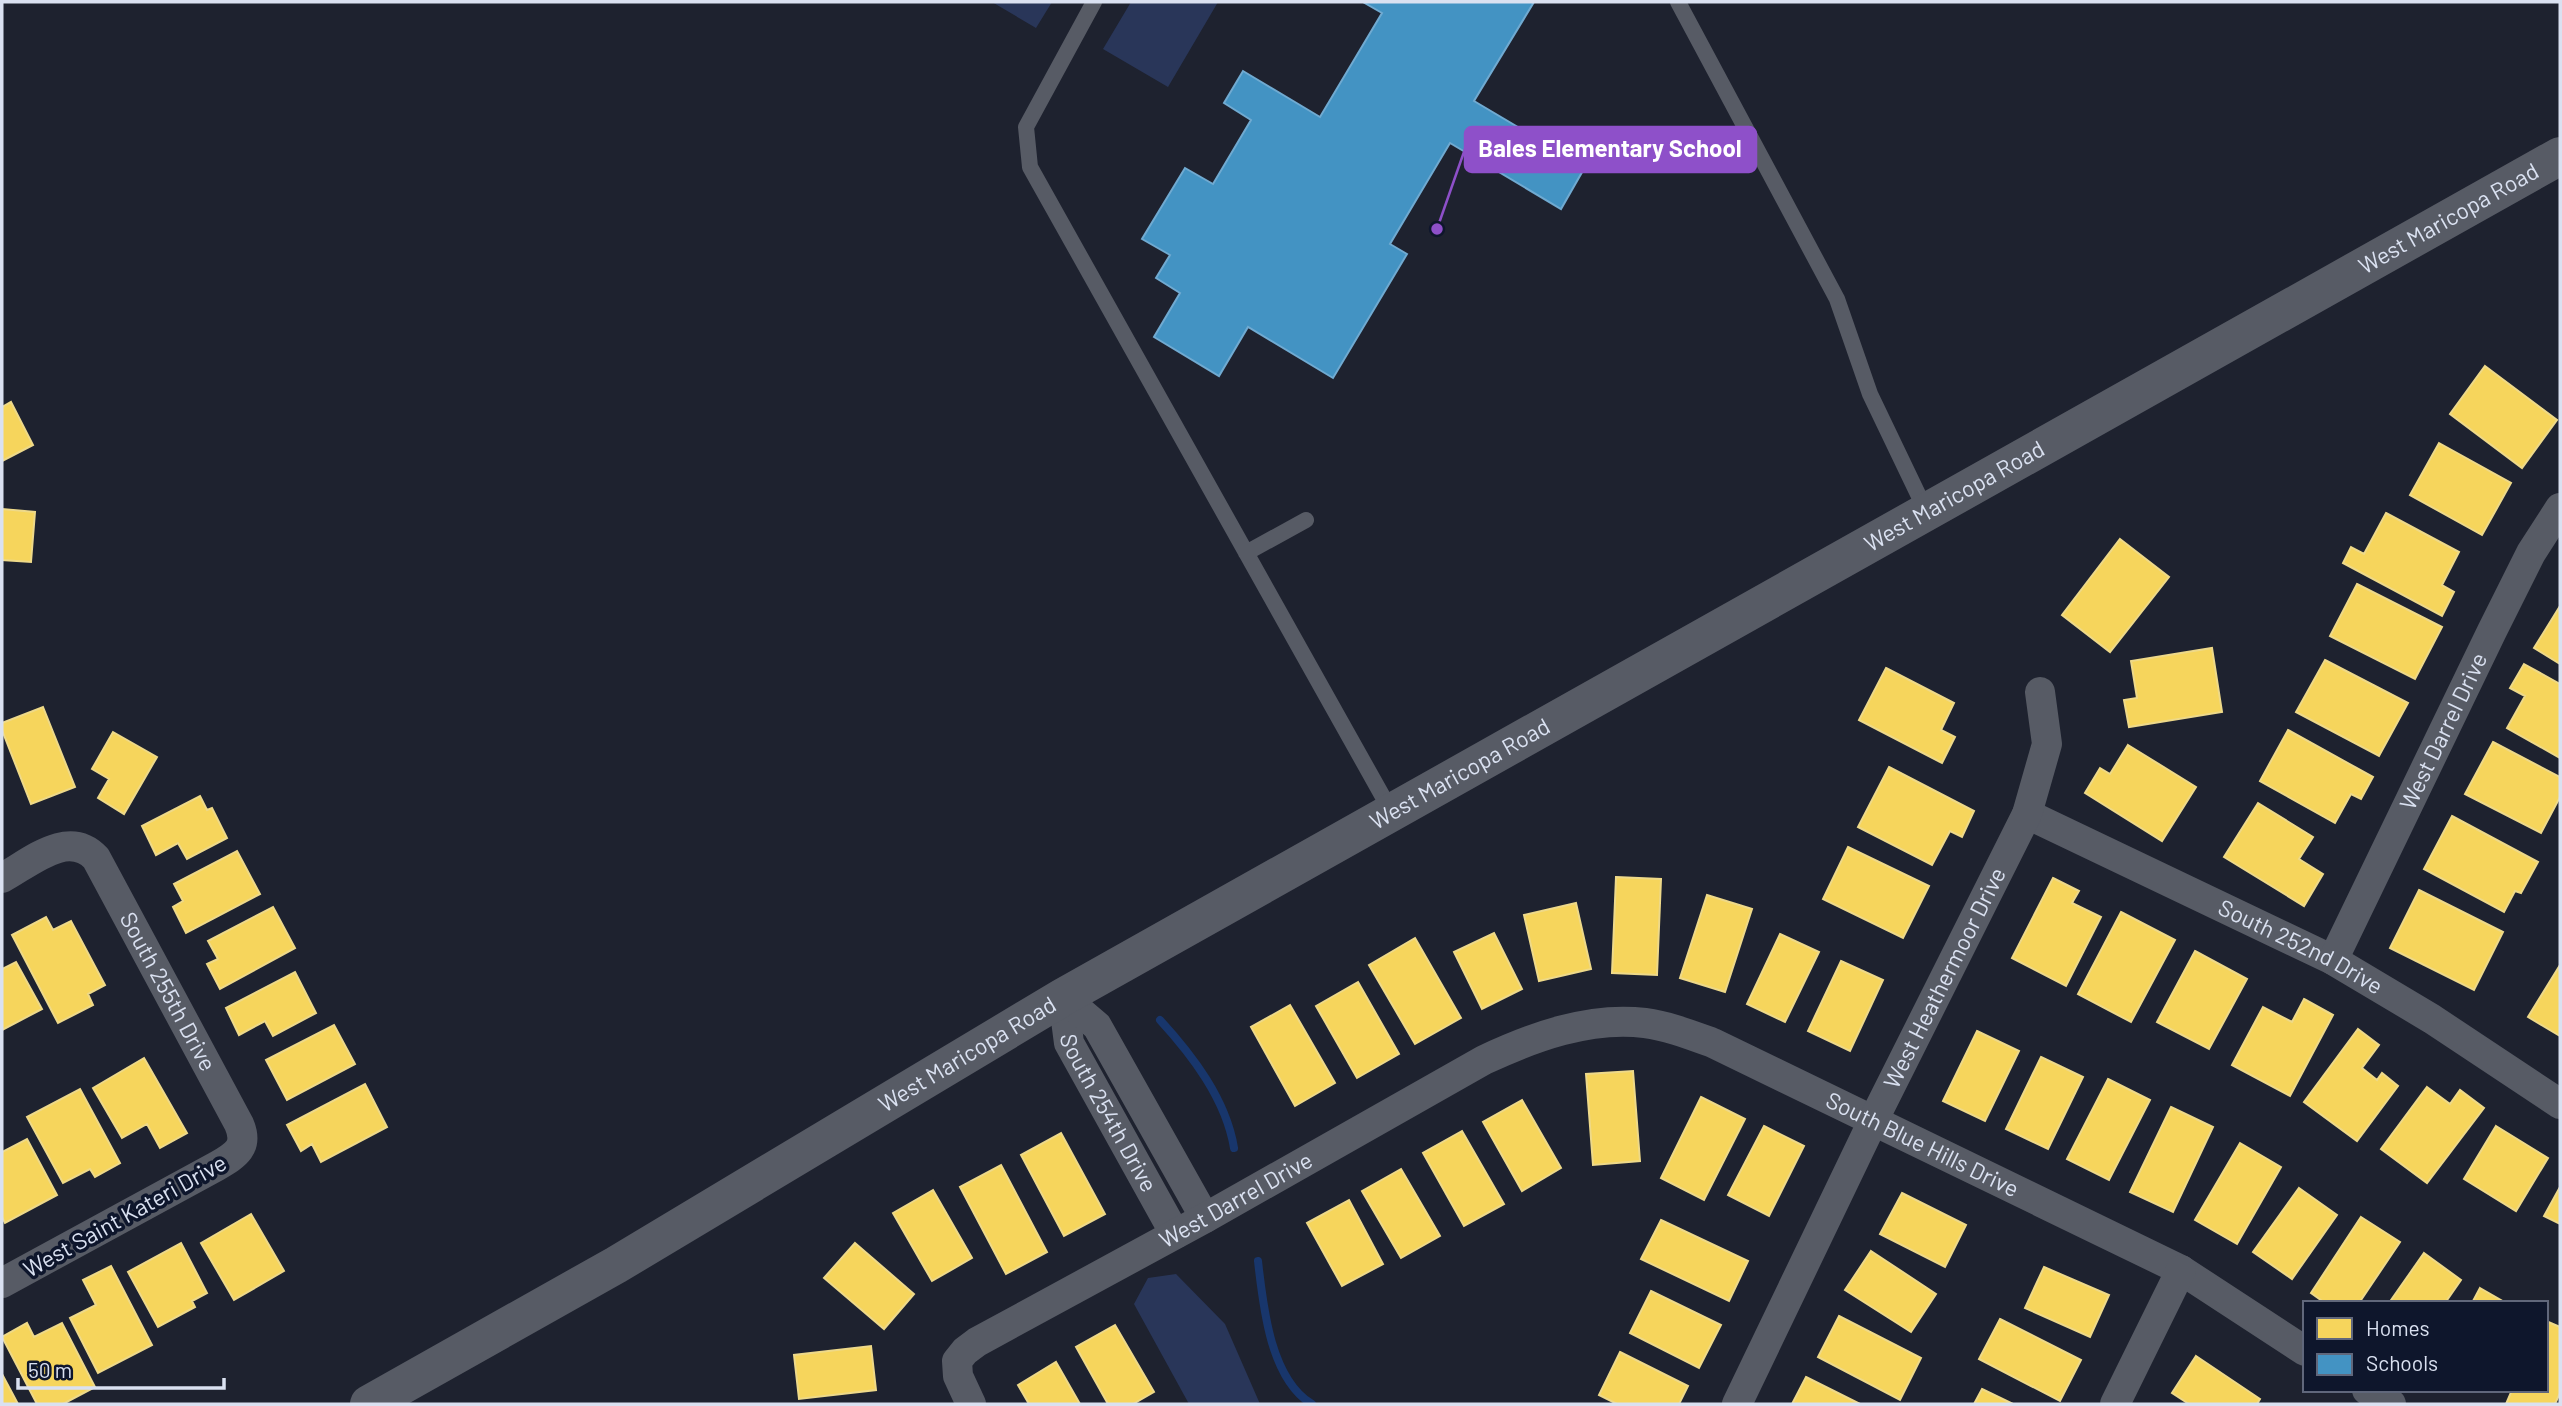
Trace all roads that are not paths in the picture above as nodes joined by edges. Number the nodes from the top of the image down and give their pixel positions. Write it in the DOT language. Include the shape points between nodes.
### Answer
graph roads {
  1 [pos="1094,2"];
  2 [pos="1678,2"];
  3 [pos="2560,156"];
  4 [pos="2560,508"];
  5 [pos="1927,513"];
  6 [pos="1306,520"];
  7 [pos="1246,553"];
  8 [pos="2040,692"];
  9 [pos="1392,813"];
  10 [pos="2027,814"];
  11 [pos="2,878"];
  12 [pos="2333,960"];
  13 [pos="1063,997"];
  14 [pos="1518,1044"];
  15 [pos="2560,1104"];
  16 [pos="1873,1121"];
  17 [pos="244,1143"];
  18 [pos="1205,1218"];
  19 [pos="1175,1234"];
  20 [pos="2181,1270"];
  21 [pos="2,1283"];
  22 [pos="2303,1350"];
  23 [pos="2370,1392"];
  24 [pos="369,1404"];
  25 [pos="971,1404"];
  26 [pos="1737,1404"];
  27 [pos="2115,1404"];
  28 [pos="2391,1404"];
  1 -- 7 [label="lane" via="1026,127 1030,167"];
  2 -- 5 [label="lane" via="1837,299 1870,394"];
  3 -- 5 [label="street, West Maricopa Road"];
  4 -- 12 [label="street, West Darrel Drive" via="2531,553"];
  5 -- 9 [label="street, West Maricopa Road"];
  6 -- 7 [label="lane"];
  7 -- 9 [label="lane"];
  8 -- 10 [label="street, West Heathermoor Drive" via="2047,744"];
  9 -- 13 [label="street, West Maricopa Road"];
  10 -- 12 [label="street, South 252nd Drive"];
  10 -- 16 [label="street, West Heathermoor Drive"];
  11 -- 17 [label="street, South 255th Drive" via="59,847 89,850 239,1124"];
  12 -- 15 [label="street, South 252nd Drive"];
  13 -- 18 [label="street, South 254th Drive" via="1097,1026"];
  13 -- 19 [label="street, South 254th Drive" via="1069,1043"];
  13 -- 24 [label="street, West Maricopa Road" via="616,1265"];
  14 -- 16 [label="street, South Blue Hills Drive" via="1567,1029 1646,1023 1713,1043"];
  14 -- 18 [label="street, West Darrel Drive"];
  16 -- 20 [label="street, South Blue Hills Drive"];
  16 -- 26 [label="street, West Heathermoor Drive"];
  17 -- 21 [label="street, West Saint Kateri Drive" via="217,1166"];
  18 -- 19 [label="street, West Darrel Drive"];
  19 -- 25 [label="street, West Darrel Drive" via="977,1342 957,1361 958,1376"];
  20 -- 22 [label="street, South Blue Hills Drive"];
  20 -- 27 [label="street"];
  23 -- 28 [label="street"];
}
